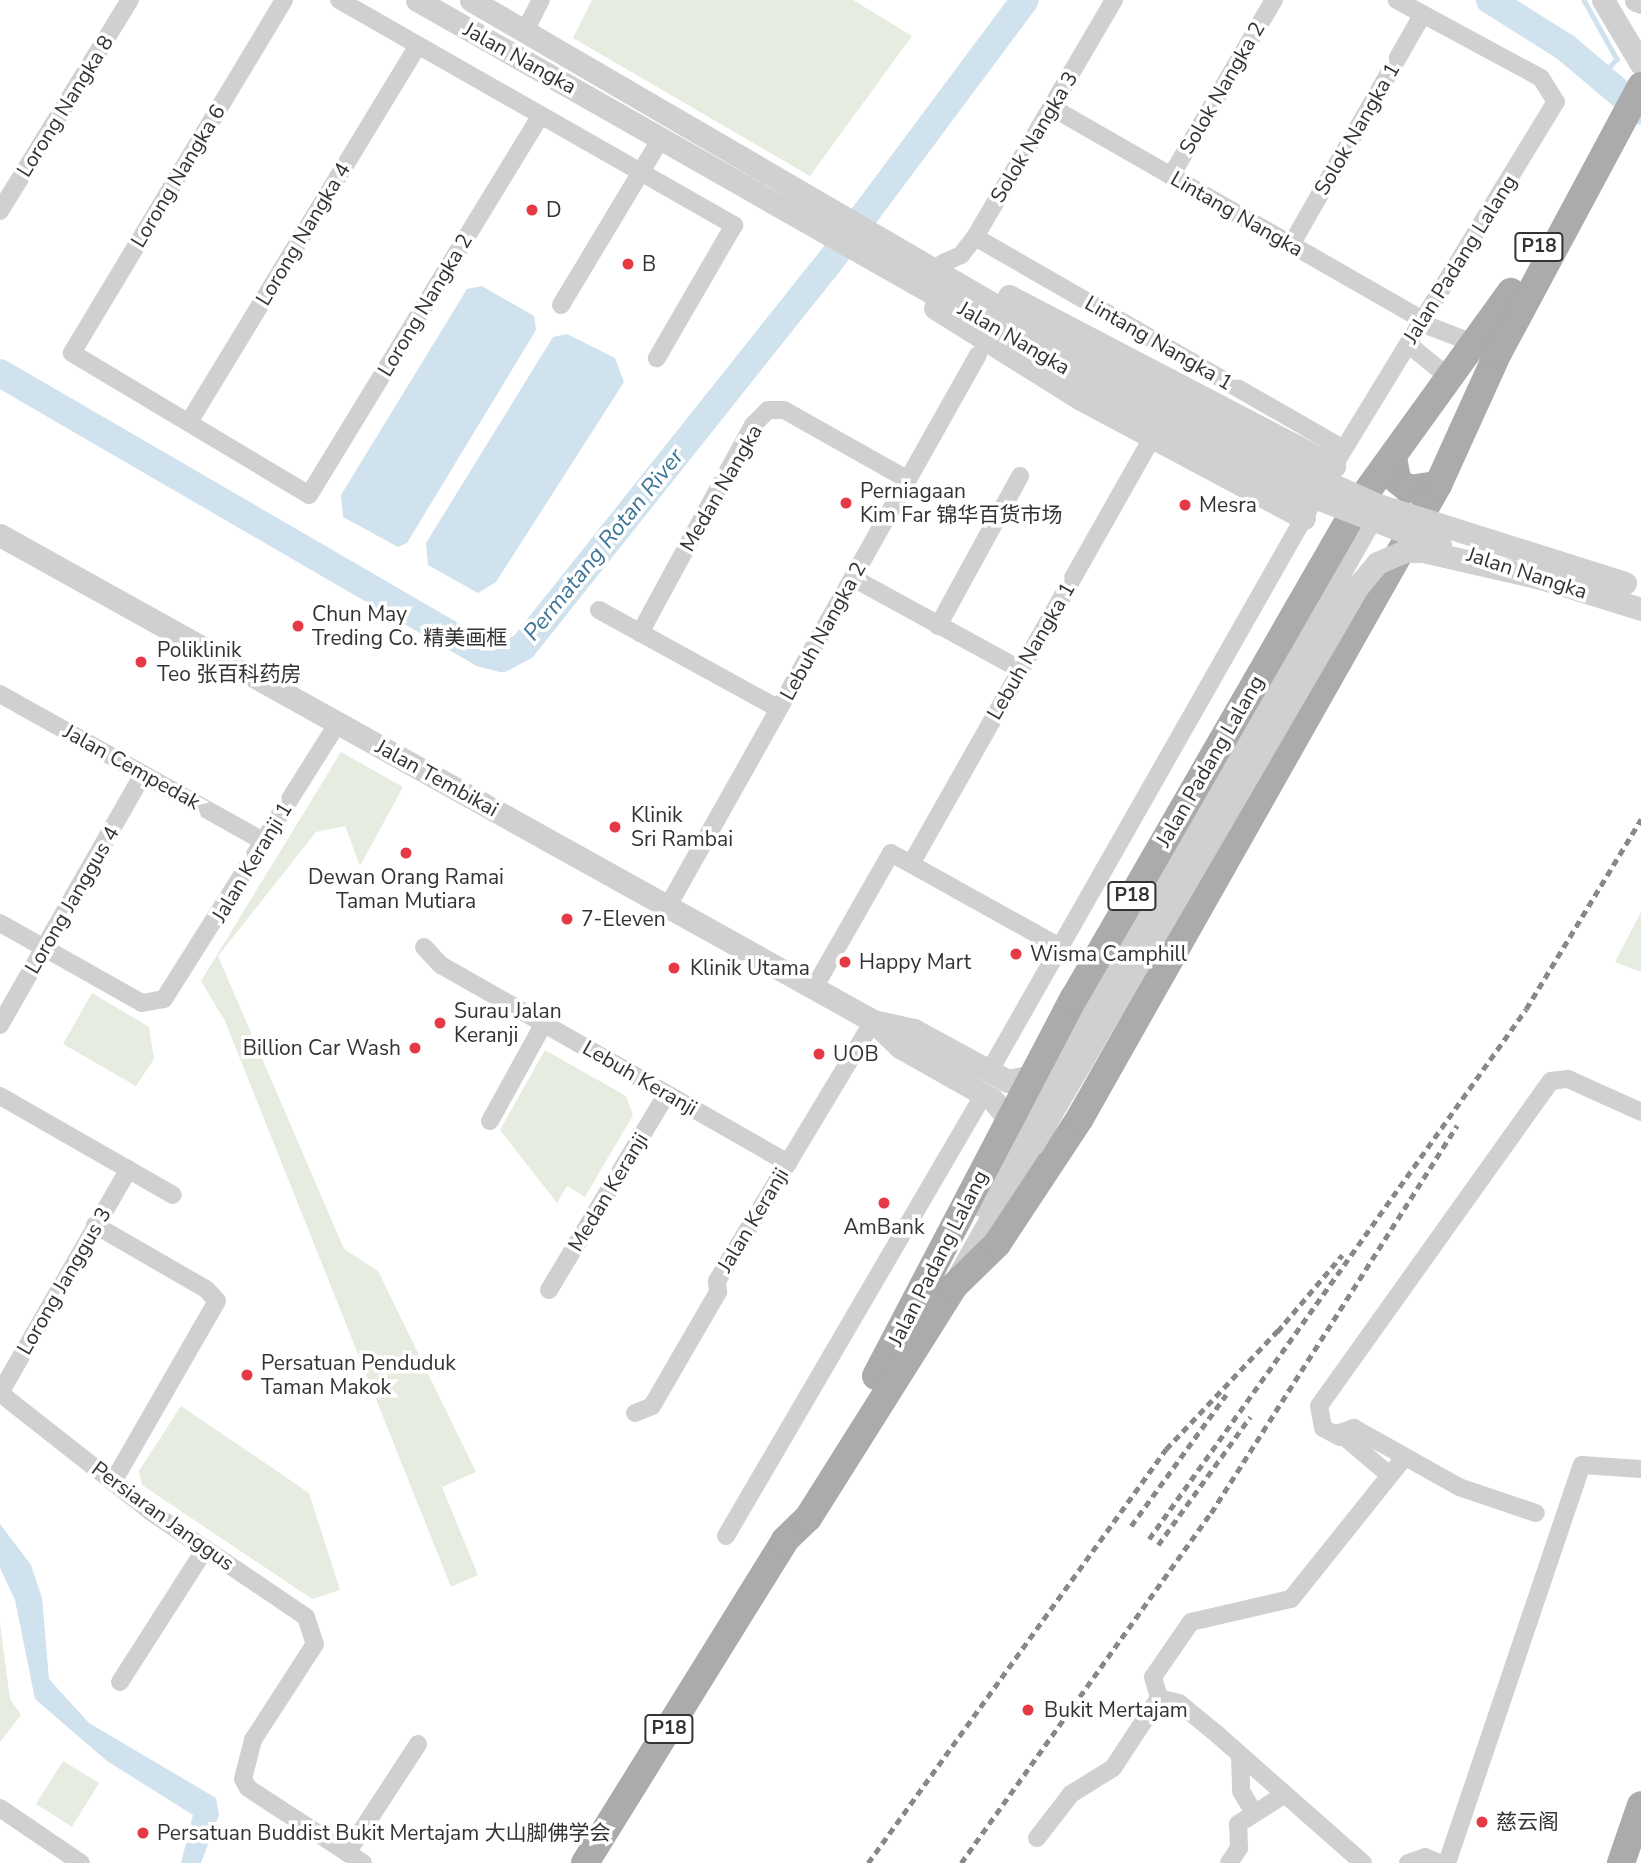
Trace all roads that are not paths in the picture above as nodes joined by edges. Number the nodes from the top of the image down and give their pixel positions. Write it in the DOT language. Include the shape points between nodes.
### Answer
graph roads {
  1 [pos="130,0"];
  2 [pos="284,0"];
  3 [pos="339,0"];
  4 [pos="416,0"];
  5 [pos="471,0"];
  6 [pos="541,0"];
  7 [pos="1114,0"];
  8 [pos="1274,0"];
  9 [pos="1397,0"];
  10 [pos="1604,0"];
  11 [pos="1636,0"];
  12 [pos="1641,2"];
  13 [pos="1423,14"];
  14 [pos="525,31"];
  15 [pos="418,45"];
  16 [pos="1641,64"];
  17 [pos="1633,98"];
  18 [pos="1051,107"];
  19 [pos="541,115"];
  20 [pos="662,137"];
  21 [pos="641,172"];
  22 [pos="1171,176"];
  23 [pos="762,181"];
  24 [pos="0,211"];
  25 [pos="975,237"];
  26 [pos="1291,244"];
  27 [pos="936,263"];
  28 [pos="896,270"];
  29 [pos="561,305"];
  30 [pos="1422,321"];
  31 [pos="1408,344"];
  32 [pos="1478,345"];
  33 [pos="978,355"];
  34 [pos="1061,355"];
  35 [pos="657,358"];
  36 [pos="1452,380"];
  37 [pos="189,422"];
  38 [pos="1152,438"];
  39 [pos="1291,444"];
  40 [pos="1338,457"];
  41 [pos="1393,457"];
  42 [pos="1020,476"];
  43 [pos="908,480"];
  44 [pos="1438,485"];
  45 [pos="1265,498"];
  46 [pos="1370,510"];
  47 [pos="1304,518"];
  48 [pos="1411,533"];
  49 [pos="0,535"];
  50 [pos="853,578"];
  51 [pos="1541,578"];
  52 [pos="1641,587"];
  53 [pos="1641,609"];
  54 [pos="599,610"];
  55 [pos="938,626"];
  56 [pos="640,633"];
  57 [pos="1021,670"];
  58 [pos="0,694"];
  59 [pos="779,709"];
  60 [pos="338,723"];
  61 [pos="143,774"];
  62 [pos="263,841"];
  63 [pos="911,864"];
  64 [pos="668,906"];
  65 [pos="0,923"];
  66 [pos="1058,946"];
  67 [pos="424,947"];
  68 [pos="44,948"];
  69 [pos="814,988"];
  70 [pos="873,1021"];
  71 [pos="544,1023"];
  72 [pos="0,1026"];
  73 [pos="1032,1076"];
  74 [pos="987,1083"];
  75 [pos="667,1094"];
  76 [pos="0,1096"];
  77 [pos="1641,1112"];
  78 [pos="490,1121"];
  79 [pos="1020,1134"];
  80 [pos="788,1163"];
  81 [pos="129,1170"];
  82 [pos="173,1195"];
  83 [pos="95,1225"];
  84 [pos="954,1286"];
  85 [pos="549,1290"];
  86 [pos="0,1393"];
  87 [pos="635,1413"];
  88 [pos="1340,1437"];
  89 [pos="1404,1458"];
  90 [pos="1641,1469"];
  91 [pos="1387,1474"];
  92 [pos="113,1482"];
  93 [pos="1536,1513"];
  94 [pos="726,1536"];
  95 [pos="785,1540"];
  96 [pos="205,1549"];
  97 [pos="120,1682"];
  98 [pos="1159,1698"];
  99 [pos="418,1744"];
  100 [pos="1240,1756"];
  101 [pos="1282,1796"];
  102 [pos="1641,1805"];
  103 [pos="0,1808"];
  104 [pos="1254,1813"];
  105 [pos="1037,1838"];
  106 [pos="355,1858"];
  107 [pos="81,1863"];
  108 [pos="585,1863"];
  109 [pos="1229,1863"];
  110 [pos="1363,1863"];
  111 [pos="1408,1863"];
  112 [pos="1438,1863"];
  113 [pos="1447,1863"];
  114 [pos="1621,1863"];
  1 -- 24 [label="street, Lorong Nangka 8"];
  2 -- 37 [label="street, Lorong Nangka 6" via="72,353"];
  3 -- 15 [label="street"];
  4 -- 20 [label="street, Jalan Nangka"];
  5 -- 14 [label="street, Jalan Nangka"];
  6 -- 14 [label="street"];
  7 -- 18 [label="street, Solok Nangka 3"];
  8 -- 22 [label="street, Solok Nangka 2"];
  9 -- 13 [label="street"];
  10 -- 16 [label="street"];
  11 -- 12 [label="street"];
  13 -- 26 [label="street, Solok Nangka 1"];
  13 -- 30 [label="street, Jalan Padang Lalang" via="1541,78 1556,102"];
  14 -- 23 [label="street, Jalan Nangka"];
  15 -- 19 [label="street"];
  15 -- 37 [label="street, Lorong Nangka 4"];
  17 -- 32 [label="main road, Jalan Padang Lalang / P18"];
  17 -- 44 [label="main road, Jalan Padang Lalang / P18" via="1498,353"];
  18 -- 22 [label="street, Lintang Nangka"];
  18 -- 25 [label="street, Solok Nangka 3"];
  19 -- 21 [label="street"];
  19 -- 37 [label="street, Lorong Nangka 2" via="309,495"];
  20 -- 21 [label="street"];
  20 -- 23 [label="street, Jalan Nangka"];
  21 -- 29 [label="street"];
  21 -- 35 [label="street" via="734,225"];
  22 -- 26 [label="street, Lintang Nangka"];
  23 -- 27 [label="street, Jalan Nangka"];
  23 -- 28 [label="street, Jalan Nangka"];
  25 -- 27 [label="street, Solok Nangka 3" via="961,255"];
  25 -- 40 [label="street, Lintang Nangka 1"];
  26 -- 30 [label="street, Lintang Nangka"];
  27 -- 34 [label="street, Jalan Nangka"];
  27 -- 39 [label="street"];
  28 -- 34 [label="street, Jalan Nangka"];
  28 -- 38 [label="street" via="912,293 985,343"];
  30 -- 31 [label="street, Jalan Padang Lalang"];
  30 -- 32 [label="street, Lintang Nangka"];
  31 -- 36 [label="street"];
  31 -- 40 [label="street, Jalan Padang Lalang"];
  32 -- 36 [label="main road, Jalan Padang Lalang / P18"];
  33 -- 43 [label="street, Lebuh Nangka 2"];
  34 -- 46 [label="street, Jalan Nangka, bridge" via="1272,481"];
  36 -- 41 [label="main road, Jalan Padang Lalang / P18"];
  38 -- 45 [label="street"];
  38 -- 57 [label="street, Lebuh Nangka 1"];
  39 -- 40 [label="street"];
  39 -- 45 [label="street" via="1293,479 1282,493"];
  40 -- 47 [label="street, Jalan Padang Lalang"];
  41 -- 44 [label="main road" via="1397,480 1408,489"];
  41 -- 46 [label="main road, Jalan Padang Lalang / P18"];
  42 -- 55 [label="street"];
  43 -- 50 [label="street, Lebuh Nangka 2"];
  43 -- 56 [label="street, Medan Nangka" via="784,410 768,410 753,425"];
  44 -- 48 [label="main road, Jalan Padang Lalang / P18"];
  45 -- 47 [label="street"];
  46 -- 48 [label="main road" via="1393,505"];
  46 -- 51 [label="street, Jalan Nangka, bridge"];
  46 -- 52 [label="street, Jalan Nangka, bridge"];
  46 -- 73 [label="main road, Jalan Padang Lalang / P18"];
  46 -- 79 [label="street"];
  47 -- 66 [label="street, Jalan Padang Lalang"];
  48 -- 84 [label="main road, Jalan Padang Lalang / P18" via="1080,1118 997,1244"];
  49 -- 60 [label="street, Jalan Tembikai"];
  50 -- 55 [label="street"];
  50 -- 59 [label="street, Lebuh Nangka 2"];
  51 -- 53 [label="street, Jalan Nangka"];
  51 -- 79 [label="street, bridge" via="1423,551 1405,551 1377,563 1358,586"];
  54 -- 56 [label="street"];
  55 -- 57 [label="street"];
  56 -- 59 [label="street"];
  57 -- 63 [label="street, Lebuh Nangka 1"];
  58 -- 61 [label="street, Jalan Cempedak"];
  59 -- 64 [label="street, Lebuh Nangka 2"];
  60 -- 62 [label="street, Jalan Keranji 1"];
  60 -- 64 [label="street, Jalan Tembikai"];
  61 -- 62 [label="street, Jalan Cempedak"];
  61 -- 68 [label="street, Lorong Janggus 4"];
  62 -- 68 [label="street, Jalan Keranji 1" via="164,999 142,1003"];
  63 -- 66 [label="street"];
  63 -- 69 [label="street" via="891,853"];
  64 -- 69 [label="street, Jalan Tembikai"];
  65 -- 68 [label="street"];
  66 -- 74 [label="street, Jalan Padang Lalang"];
  67 -- 71 [label="street, Lebuh Keranji" via="442,965"];
  68 -- 72 [label="street, Lorong Janggus 4"];
  69 -- 70 [label="street, Jalan Tembikai"];
  70 -- 74 [label="street, Jalan Tembikai" via="914,1030"];
  70 -- 80 [label="street, Jalan Keranji"];
  71 -- 75 [label="street, Lebuh Keranji"];
  71 -- 78 [label="street"];
  73 -- 74 [label="street, Jalan Tembikai" via="1015,1084"];
  73 -- 79 [label="main road, Jalan Padang Lalang / P18"];
  74 -- 79 [label="street, Jalan Tembikai"];
  74 -- 94 [label="street, Jalan Padang Lalang"];
  75 -- 80 [label="street, Lebuh Keranji"];
  75 -- 85 [label="street, Medan Keranji"];
  76 -- 81 [label="street"];
  77 -- 88 [label="street" via="1568,1079 1551,1081 1319,1406 1316,1419"];
  79 -- 84 [label="street"];
  79 -- 95 [label="main road, Jalan Padang Lalang / P18" via="791,1513"];
  80 -- 87 [label="street, Jalan Keranji" via="652,1406"];
  81 -- 82 [label="street"];
  81 -- 83 [label="street, Lorong Janggus 3"];
  83 -- 86 [label="street, Lorong Janggus 3"];
  83 -- 92 [label="street" via="206,1289 217,1311"];
  84 -- 95 [label="main road, Jalan Padang Lalang / P18" via="808,1518"];
  86 -- 92 [label="street, Persiaran Janggus"];
  88 -- 89 [label="street" via="1346,1427 1354,1428"];
  88 -- 91 [label="street"];
  89 -- 91 [label="street"];
  89 -- 93 [label="street" via="1480,1496"];
  90 -- 113 [label="street" via="1582,1465"];
  91 -- 98 [label="street" via="1291,1599 1191,1622 1153,1677"];
  92 -- 96 [label="street, Persiaran Janggus"];
  95 -- 108 [label="main road, Jalan Padang Lalang / P18"];
  96 -- 97 [label="street"];
  96 -- 106 [label="street, Persiaran Janggus" via="306,1617 315,1644 253,1740 243,1779 264,1800"];
  98 -- 100 [label="street" via="1179,1703"];
  98 -- 105 [label="street" via="1113,1768 1071,1794"];
  99 -- 106 [label="street"];
  100 -- 101 [label="street"];
  100 -- 104 [label="street" via="1241,1791"];
  101 -- 104 [label="street"];
  101 -- 110 [label="street"];
  102 -- 114 [label="main road"];
  103 -- 107 [label="street"];
  104 -- 109 [label="street" via="1238,1824 1239,1848"];
  111 -- 112 [label="street" via="1425,1857"];
}
